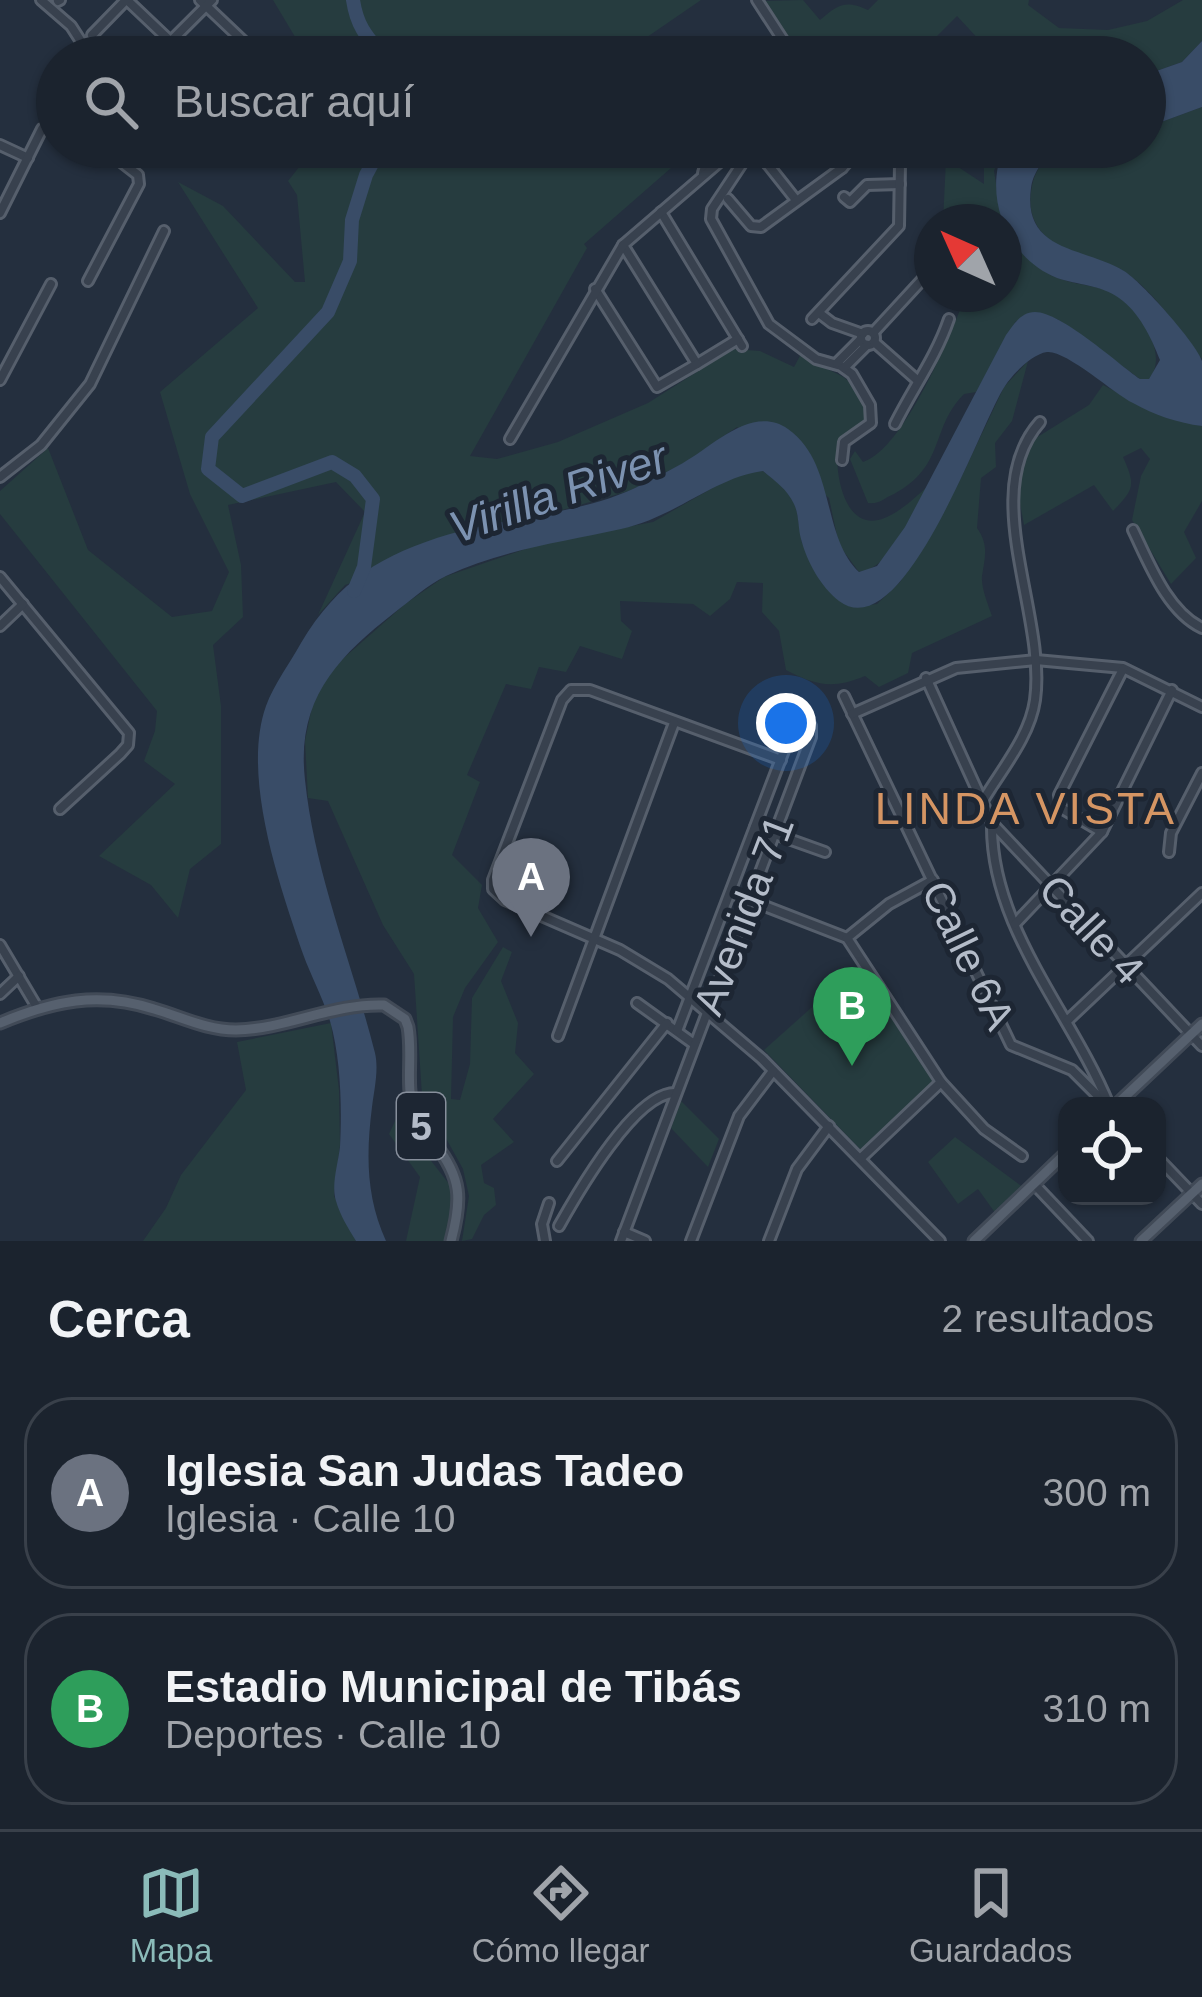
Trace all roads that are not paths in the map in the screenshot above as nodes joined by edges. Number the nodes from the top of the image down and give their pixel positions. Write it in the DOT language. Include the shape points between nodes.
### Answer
graph roads {
  1 [pos="41,0"];
  2 [pos="127,0"];
  3 [pos="757,0"];
  4 [pos="206,2"];
  5 [pos="92,35"];
  6 [pos="78,36"];
  7 [pos="166,36"];
  8 [pos="175,36"];
  9 [pos="239,36"];
  10 [pos="780,36"];
  11 [pos="36,142"];
  12 [pos="0,145"];
  13 [pos="28,158"];
  14 [pos="128,168"];
  15 [pos="707,168"];
  16 [pos="710,168"];
  17 [pos="740,168"];
  18 [pos="771,168"];
  19 [pos="842,168"];
  20 [pos="900,168"];
  21 [pos="702,174"];
  22 [pos="900,184"];
  23 [pos="844,197"];
  24 [pos="728,199"];
  25 [pos="796,200"];
  26 [pos="661,212"];
  27 [pos="0,213"];
  28 [pos="164,231"];
  29 [pos="623,244"];
  30 [pos="88,281"];
  31 [pos="51,284"];
  32 [pos="914,288"];
  33 [pos="595,289"];
  34 [pos="949,319"];
  35 [pos="868,339"];
  36 [pos="697,364"];
  37 [pos="840,366"];
  38 [pos="0,380"];
  39 [pos="917,380"];
  40 [pos="1040,422"];
  41 [pos="895,424"];
  42 [pos="510,439"];
  43 [pos="842,460"];
  44 [pos="0,477"];
  45 [pos="1133,530"];
  46 [pos="0,577"];
  47 [pos="23,604"];
  48 [pos="0,626"];
  49 [pos="1202,628"];
  50 [pos="1036,660"];
  51 [pos="1123,668"];
  52 [pos="926,678"];
  53 [pos="1172,690"];
  54 [pos="844,696"];
  55 [pos="1202,707"];
  56 [pos="852,714"];
  57 [pos="674,723"];
  58 [pos="781,760"];
  59 [pos="1202,773"];
  60 [pos="983,800"];
  61 [pos="60,809"];
  62 [pos="992,823"];
  63 [pos="755,827"];
  64 [pos="1102,832"];
  65 [pos="774,835"];
  66 [pos="1169,852"];
  67 [pos="825,853"];
  68 [pos="933,880"];
  69 [pos="1052,886"];
  70 [pos="731,893"];
  71 [pos="1202,893"];
  72 [pos="750,900"];
  73 [pos="1015,924"];
  74 [pos="847,938"];
  75 [pos="594,940"];
  76 [pos="0,945"];
  77 [pos="1126,965"];
  78 [pos="19,976"];
  79 [pos="0,994"];
  80 [pos="691,998"];
  81 [pos="637,1003"];
  82 [pos="38,1009"];
  83 [pos="707,1012"];
  84 [pos="1068,1020"];
  85 [pos="0,1023"];
  86 [pos="667,1023"];
  87 [pos="1202,1024"];
  88 [pos="676,1030"];
  89 [pos="1191,1034"];
  90 [pos="558,1036"];
  91 [pos="694,1044"];
  92 [pos="1202,1046"];
  93 [pos="773,1070"];
  94 [pos="1099,1079"];
  95 [pos="941,1082"];
  96 [pos="1090,1087"];
  97 [pos="676,1093"];
  98 [pos="1101,1097"];
  99 [pos="1107,1097"];
  100 [pos="1121,1097"];
  101 [pos="829,1126"];
  102 [pos="1022,1156"];
  103 [pos="861,1158"];
  104 [pos="1058,1161"];
  105 [pos="557,1162"];
  106 [pos="1166,1167"];
  107 [pos="1034,1184"];
  108 [pos="1202,1184"];
  109 [pos="1192,1194"];
  110 [pos="548,1203"];
  111 [pos="1202,1204"];
  112 [pos="559,1226"];
  113 [pos="622,1237"];
  114 [pos="451,1241"];
  115 [pos="545,1241"];
  116 [pos="645,1241"];
  117 [pos="691,1241"];
  118 [pos="769,1241"];
  119 [pos="940,1241"];
  120 [pos="974,1241"];
  121 [pos="1088,1241"];
  122 [pos="1141,1241"];
  1 -- 6 [label="street"];
  2 -- 5 [label="street"];
  2 -- 7 [label="street"];
  3 -- 10 [label="street"];
  4 -- 8 [label="street"];
  4 -- 9 [label="street"];
  11 -- 13 [label="street"];
  12 -- 13 [label="street"];
  13 -- 27 [label="street"];
  14 -- 30 [label="street" via="139,184"];
  15 -- 21 [label="street"];
  16 -- 21 [label="street"];
  17 -- 37 [label="street" via="711,219 769,324 816,359"];
  18 -- 25 [label="street"];
  19 -- 25 [label="street"];
  20 -- 22 [label="street"];
  21 -- 26 [label="street"];
  22 -- 23 [label="street" via="867,185 850,202"];
  22 -- 35 [label="street" via="898,226 816,316"];
  24 -- 25 [label="street" via="753,228"];
  26 -- 29 [label="street"];
  26 -- 36 [label="street" via="740,343"];
  28 -- 44 [label="street" via="90,384 40,445"];
  29 -- 33 [label="street"];
  29 -- 36 [label="street"];
  31 -- 38 [label="street"];
  32 -- 35 [label="street"];
  33 -- 36 [label="street" via="657,387"];
  33 -- 42 [label="street"];
  34 -- 39 [label="street"];
  35 -- 37 [label="street"];
  35 -- 39 [label="street"];
  37 -- 43 [label="street" via="862,386 872,416 866,430 844,442"];
  39 -- 41 [label="street"];
  40 -- 50 [label="street" via="1010,494"];
  45 -- 49 [label="street" via="1165,590"];
  46 -- 47 [label="street"];
  47 -- 48 [label="street"];
  47 -- 61 [label="street" via="129,733 120,754"];
  50 -- 51 [label="street"];
  50 -- 52 [label="street"];
  50 -- 60 [label="street" via="1027,727"];
  51 -- 53 [label="street"];
  51 -- 64 [label="street" via="1059,795 1060,808"];
  52 -- 56 [label="street"];
  52 -- 60 [label="street, Calle 4"];
  53 -- 55 [label="street"];
  53 -- 64 [label="street"];
  54 -- 56 [label="street, Calle 6A"];
  56 -- 68 [label="street, Calle 6A"];
  57 -- 58 [label="street"];
  57 -- 75 [label="street"];
  57 -- 75 [label="street" via="572,690 493,880 505,900"];
  58 -- 63 [label="street, Avenida 71"];
  58 -- 65 [label="street, Avenida 71" via="803,711 811,737"];
  59 -- 66 [label="street"];
  60 -- 62 [label="street, Calle 4"];
  62 -- 69 [label="street, Calle 4"];
  62 -- 73 [label="street" via="992,861"];
  63 -- 65 [label="street"];
  63 -- 70 [label="street, Avenida 71"];
  64 -- 69 [label="street"];
  65 -- 67 [label="street"];
  65 -- 72 [label="street, Avenida 71"];
  68 -- 74 [label="street"];
  68 -- 96 [label="street, Calle 6A" via="1011,1045 1072,1070"];
  69 -- 73 [label="street"];
  69 -- 77 [label="street, Calle 4"];
  70 -- 72 [label="street"];
  70 -- 80 [label="street, Avenida 71"];
  71 -- 77 [label="street"];
  72 -- 74 [label="street"];
  72 -- 83 [label="street, Avenida 71"];
  73 -- 84 [label="street"];
  74 -- 95 [label="street"];
  75 -- 80 [label="street"];
  75 -- 90 [label="street"];
  76 -- 78 [label="street"];
  77 -- 84 [label="street"];
  77 -- 89 [label="street, Calle 4"];
  78 -- 79 [label="street"];
  78 -- 82 [label="street"];
  80 -- 83 [label="street"];
  80 -- 88 [label="street, Avenida 71"];
  81 -- 86 [label="street"];
  82 -- 85 [label="main road, 5"];
  82 -- 114 [label="main road, 5" via="99,997 209,1028 262,1028 372,1004 397,1012 408,1027 412,1107 460,1187"];
  83 -- 91 [label="street, Avenida 71"];
  83 -- 93 [label="street"];
  84 -- 94 [label="street"];
  86 -- 88 [label="street"];
  86 -- 105 [label="street"];
  87 -- 89 [label="main road"];
  88 -- 91 [label="street"];
  89 -- 92 [label="street, Calle 4"];
  89 -- 100 [label="main road"];
  91 -- 97 [label="street, Avenida 71"];
  93 -- 101 [label="street"];
  93 -- 117 [label="street" via="739,1116"];
  94 -- 96 [label="street"];
  94 -- 99 [label="street"];
  95 -- 102 [label="street"];
  95 -- 103 [label="street"];
  96 -- 98 [label="street, Calle 6A"];
  97 -- 112 [label="street" via="660,1094 608,1150"];
  97 -- 113 [label="street, Avenida 71"];
  101 -- 103 [label="street"];
  101 -- 118 [label="street" via="797,1169"];
  103 -- 119 [label="street"];
  104 -- 107 [label="main road"];
  106 -- 109 [label="street"];
  107 -- 120 [label="main road"];
  107 -- 121 [label="street"];
  108 -- 109 [label="main road"];
  109 -- 111 [label="street"];
  109 -- 122 [label="main road"];
  110 -- 115 [label="street"];
  113 -- 116 [label="street"];
}
